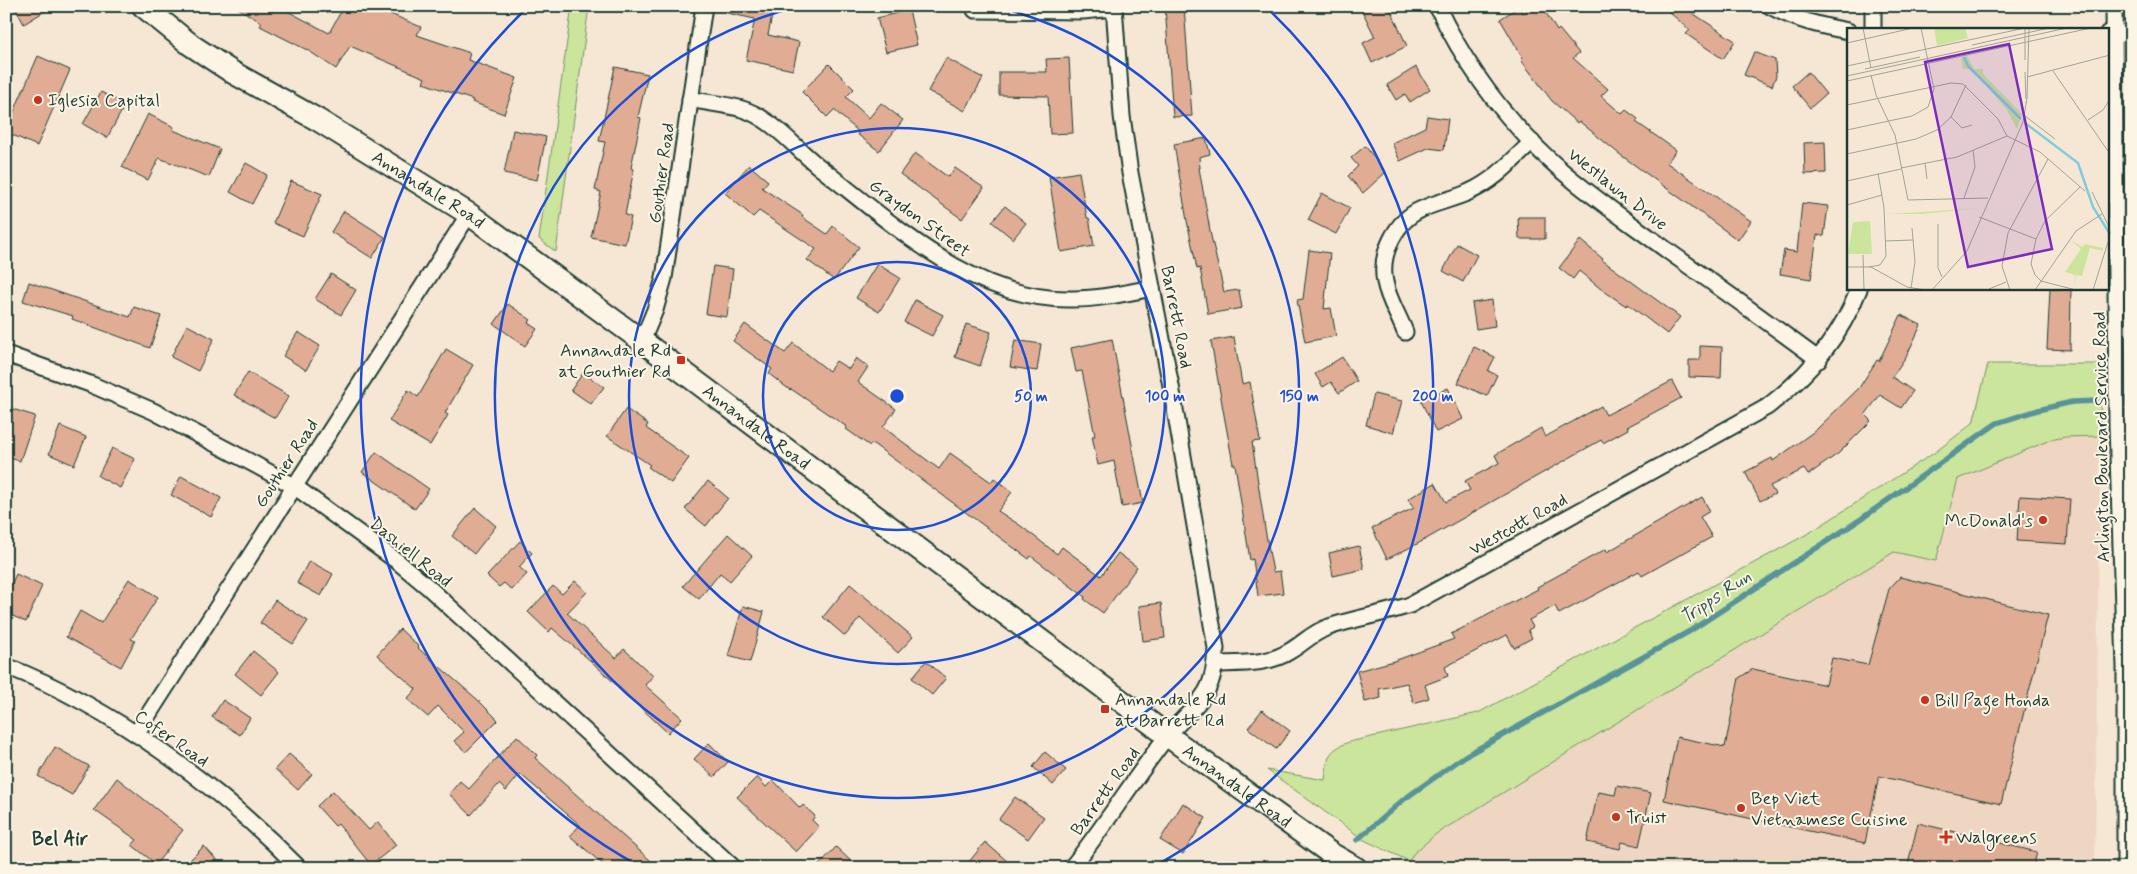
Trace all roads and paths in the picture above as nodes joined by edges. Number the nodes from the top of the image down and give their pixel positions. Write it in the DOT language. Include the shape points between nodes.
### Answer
graph roads {
  1 [pos="143,6"];
  2 [pos="704,6"];
  3 [pos="1437,6"];
  4 [pos="1770,6"];
  5 [pos="1873,6"];
  6 [pos="2114,6"];
  7 [pos="1114,7"];
  8 [pos="975,10"];
  9 [pos="1873,28"];
  10 [pos="1847,32"];
  11 [pos="2111,33"];
  12 [pos="2131,33"];
  13 [pos="690,100"];
  14 [pos="1532,142"];
  15 [pos="469,214"];
  16 [pos="1152,288"];
  17 [pos="1859,290"];
  18 [pos="1405,332"];
  19 [pos="642,341"];
  20 [pos="6,354"];
  21 [pos="1819,360"];
  22 [pos="294,486"];
  23 [pos="2125,515"];
  24 [pos="1215,664"];
  25 [pos="6,666"];
  26 [pos="136,734"];
  27 [pos="1168,736"];
  28 [pos="299,868"];
  29 [pos="734,868"];
  30 [pos="1071,868"];
  31 [pos="1356,868"];
  32 [pos="2125,868"];
  1 -- 15 [label="main road, Annandale Road" via="191,45 232,72 318,120"];
  2 -- 13 [label="street, Gouthier Road"];
  3 -- 14 [label="street, Westlawn Drive" via="1452,39 1473,72"];
  4 -- 10 [label="street" via="1816,25"];
  5 -- 9 [label="street"];
  6 -- 11 [label="street, Arlington Boulevard Service Road"];
  7 -- 8 [label="street"];
  7 -- 16 [label="street, Barrett Road" via="1126,145"];
  11 -- 12 [label="street"];
  11 -- 23 [label="street, Arlington Boulevard Service Road"];
  13 -- 16 [label="street, Graydon Street" via="742,109 760,117 885,218 977,280 1008,291 1072,300"];
  13 -- 19 [label="street, Gouthier Road" via="664,278"];
  14 -- 18 [label="street" via="1492,179 1469,192 1420,209 1396,232 1384,265 1385,283"];
  14 -- 21 [label="street, Westlawn Drive" via="1602,202"];
  15 -- 19 [label="main road, Annandale Road"];
  15 -- 22 [label="street, Gouthier Road"];
  16 -- 24 [label="street, Barrett Road" via="1214,638"];
  17 -- 21 [label="street, Westcott Road" via="1837,335"];
  19 -- 27 [label="main road, Annandale Road"];
  20 -- 22 [label="street, Dashiell Road" via="153,411"];
  21 -- 24 [label="street, Westcott Road" via="1792,388 1767,407 1410,604 1329,627 1275,658"];
  22 -- 26 [label="street, Gouthier Road"];
  22 -- 29 [label="street, Dashiell Road" via="428,587"];
  23 -- 32 [label="street, Arlington Boulevard Service Road"];
  24 -- 27 [label="street" via="1205,693"];
  25 -- 26 [label="street, Cofer Road" via="73,698"];
  26 -- 28 [label="street, Cofer Road" via="239,811"];
  27 -- 30 [label="street, Barrett Road"];
  27 -- 31 [label="main road, Annandale Road" via="1330,853"];
}
